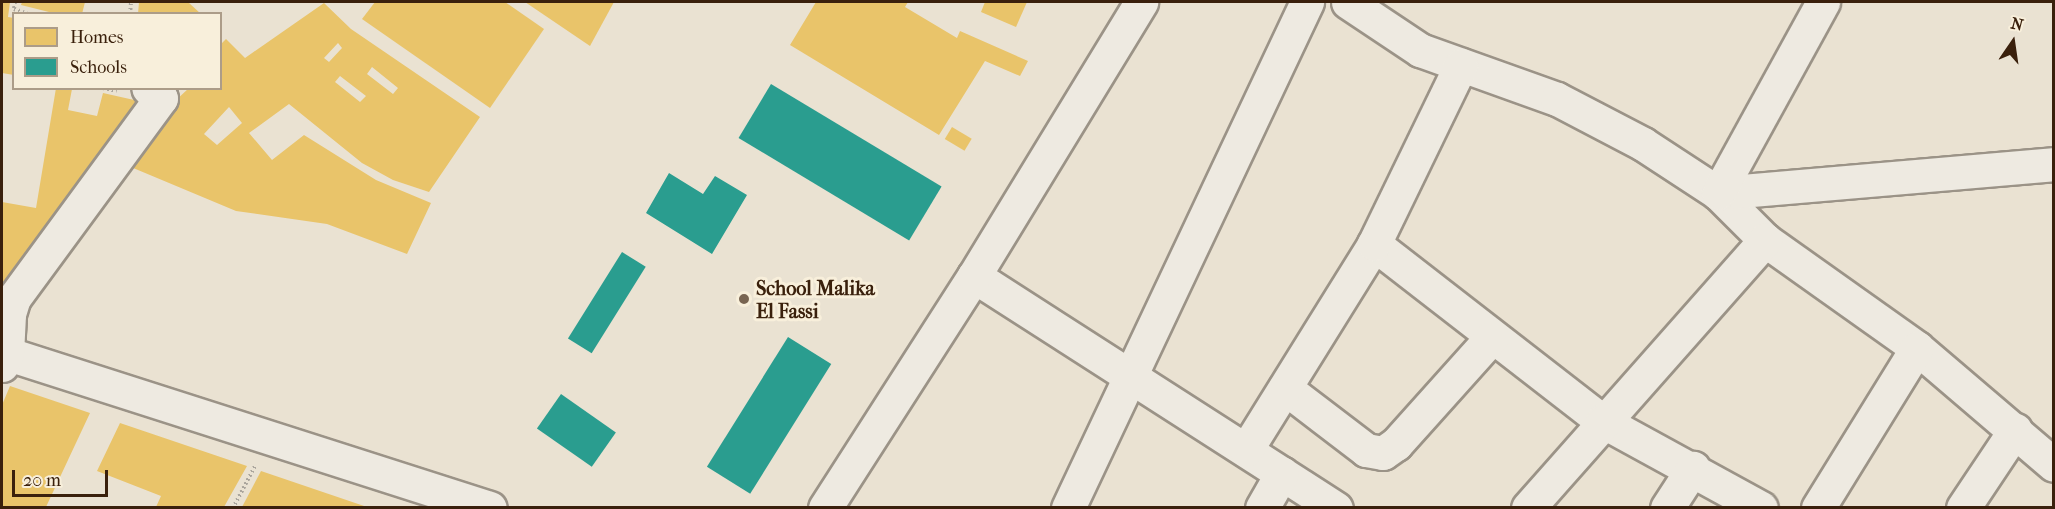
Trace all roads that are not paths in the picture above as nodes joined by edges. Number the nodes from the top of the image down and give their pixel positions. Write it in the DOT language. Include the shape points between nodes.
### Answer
graph roads {
  1 [pos="1141,2"];
  2 [pos="1307,2"];
  3 [pos="1348,2"];
  4 [pos="1823,2"];
  5 [pos="1461,65"];
  6 [pos="151,90"];
  7 [pos="2054,164"];
  8 [pos="1718,193"];
  9 [pos="1765,240"];
  10 [pos="1374,244"];
  11 [pos="974,276"];
  12 [pos="1492,337"];
  13 [pos="1917,348"];
  14 [pos="4,357"];
  15 [pos="1131,376"];
  16 [pos="1285,388"];
  17 [pos="1602,421"];
  18 [pos="2015,430"];
  19 [pos="1246,450"];
  20 [pos="2054,465"];
  21 [pos="1693,468"];
  22 [pos="1281,473"];
  23 [pos="426,498"];
  24 [pos="490,507"];
  25 [pos="825,507"];
  26 [pos="1068,507"];
  27 [pos="1262,507"];
  28 [pos="1336,507"];
  29 [pos="1528,507"];
  30 [pos="1667,507"];
  31 [pos="1761,507"];
  32 [pos="1818,507"];
  33 [pos="1963,507"];
  1 -- 11 [label="street"];
  2 -- 15 [label="street"];
  3 -- 5 [label="street" via="1420,50"];
  4 -- 8 [label="street"];
  5 -- 8 [label="street" via="1504,78 1600,118"];
  5 -- 10 [label="street"];
  6 -- 14 [label="street" via="161,98 14,298"];
  7 -- 8 [label="street"];
  8 -- 9 [label="street"];
  9 -- 13 [label="street"];
  9 -- 17 [label="street"];
  10 -- 12 [label="street"];
  10 -- 16 [label="street"];
  11 -- 15 [label="street"];
  11 -- 25 [label="street"];
  12 -- 16 [label="street" via="1396,444 1383,453 1366,450"];
  12 -- 17 [label="street"];
  13 -- 18 [label="street"];
  13 -- 32 [label="street"];
  14 -- 23 [label="street" via="270,437"];
  15 -- 19 [label="street"];
  15 -- 26 [label="street"];
  16 -- 19 [label="street"];
  17 -- 21 [label="street"];
  17 -- 29 [label="street"];
  18 -- 20 [label="street"];
  18 -- 33 [label="street"];
  19 -- 22 [label="street"];
  21 -- 30 [label="street"];
  21 -- 31 [label="street"];
  22 -- 27 [label="street"];
  22 -- 28 [label="street"];
  23 -- 24 [label="street"];
}
